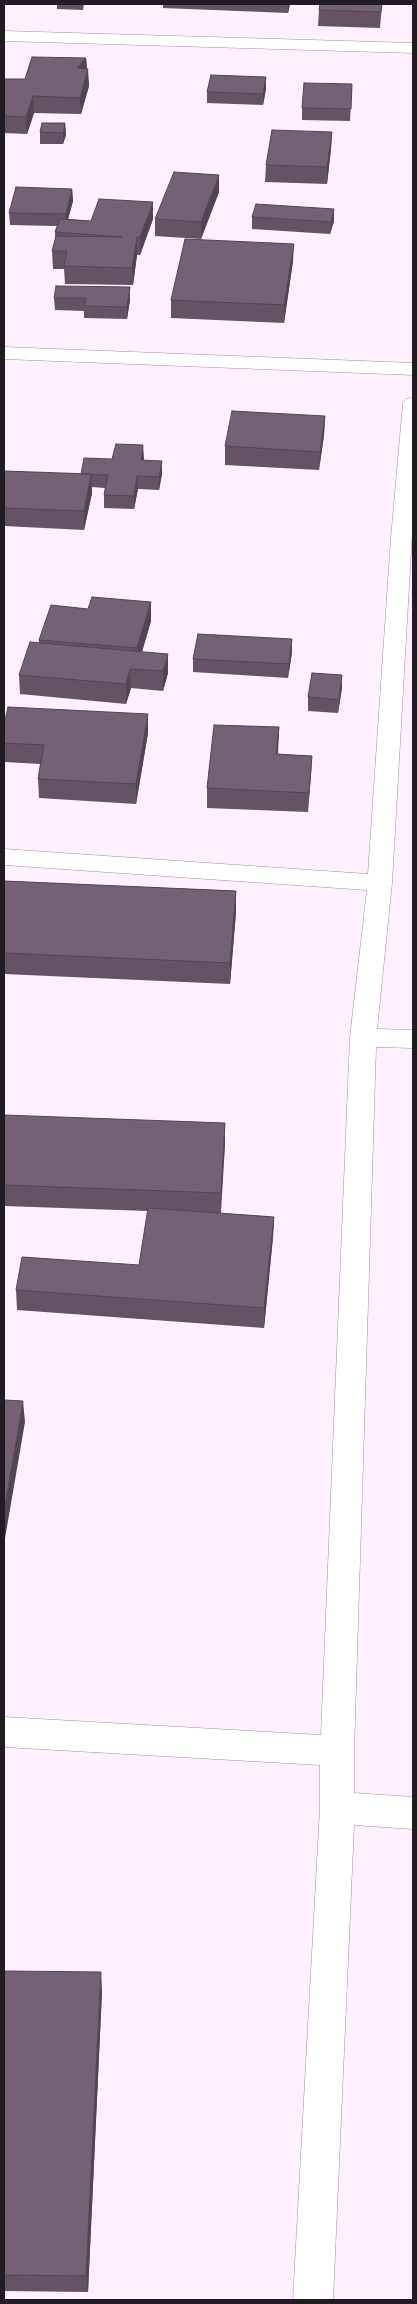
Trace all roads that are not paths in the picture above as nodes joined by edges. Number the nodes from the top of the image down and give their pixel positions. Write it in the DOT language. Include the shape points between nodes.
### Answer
graph roads {
  1 [pos="4,36"];
  2 [pos="413,48"];
  3 [pos="4,353"];
  4 [pos="413,369"];
  5 [pos="413,403"];
  6 [pos="407,538"];
  7 [pos="4,857"];
  8 [pos="380,883"];
  9 [pos="363,1037"];
  10 [pos="413,1039"];
  11 [pos="4,1732"];
  12 [pos="337,1751"];
  13 [pos="337,1808"];
  14 [pos="413,1813"];
  15 [pos="313,2300"];
  1 -- 2 [label="street"];
  3 -- 4 [label="street"];
  5 -- 6 [label="street"];
  6 -- 8 [label="street"];
  7 -- 8 [label="street"];
  8 -- 9 [label="street"];
  9 -- 10 [label="street"];
  9 -- 12 [label="street"];
  11 -- 12 [label="street"];
  12 -- 13 [label="street"];
  13 -- 14 [label="street"];
  13 -- 15 [label="street"];
}
